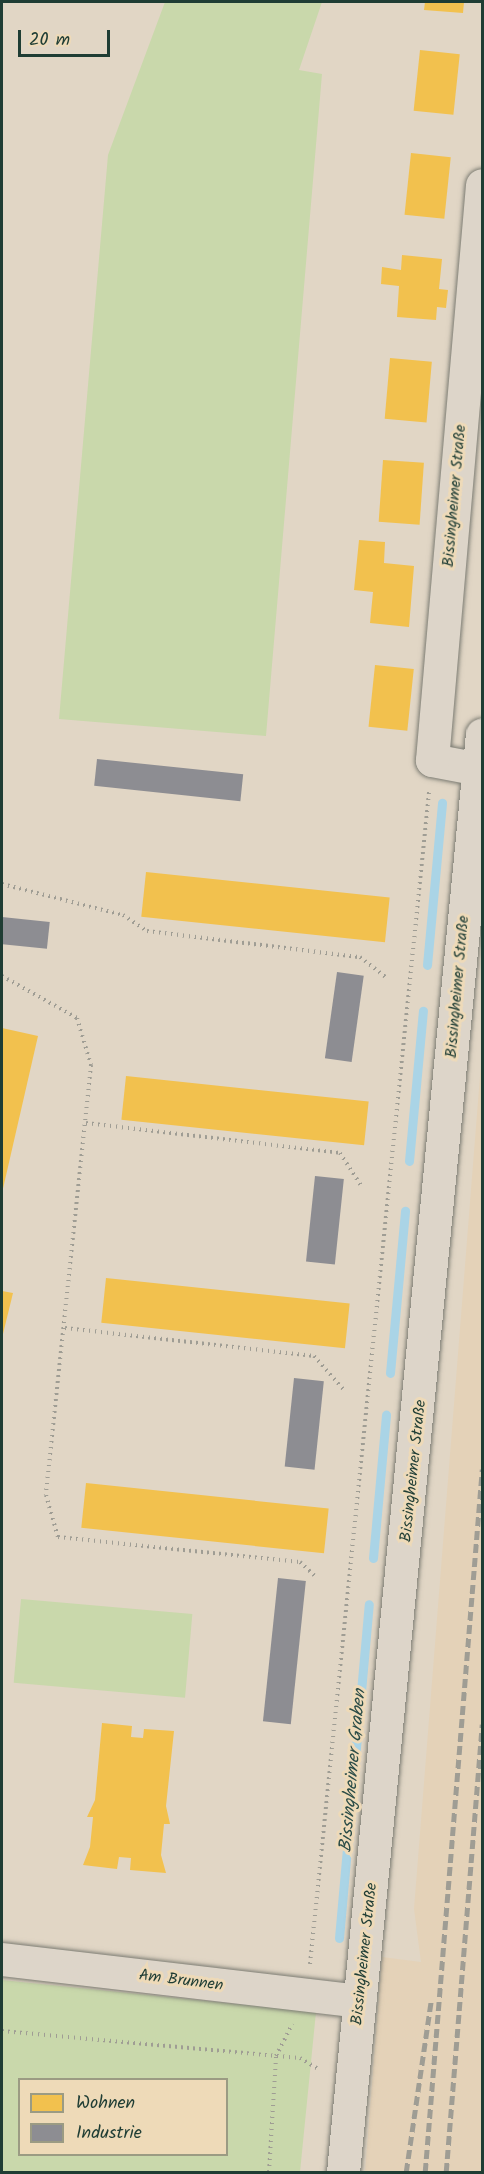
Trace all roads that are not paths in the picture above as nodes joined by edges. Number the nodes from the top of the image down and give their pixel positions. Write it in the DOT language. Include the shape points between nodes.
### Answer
graph roads {
  1 [pos="483,185"];
  2 [pos="483,735"];
  3 [pos="479,769"];
  4 [pos="2,1959"];
  5 [pos="360,2001"];
  6 [pos="343,2172"];
  1 -- 3 [label="street, Bissingheimer Straße" via="432,760"];
  2 -- 3 [label="street, Bissingheimer Straße"];
  3 -- 5 [label="street, Bissingheimer Straße"];
  4 -- 5 [label="street, Am Brunnen"];
  5 -- 6 [label="street, Bissingheimer Straße"];
}
